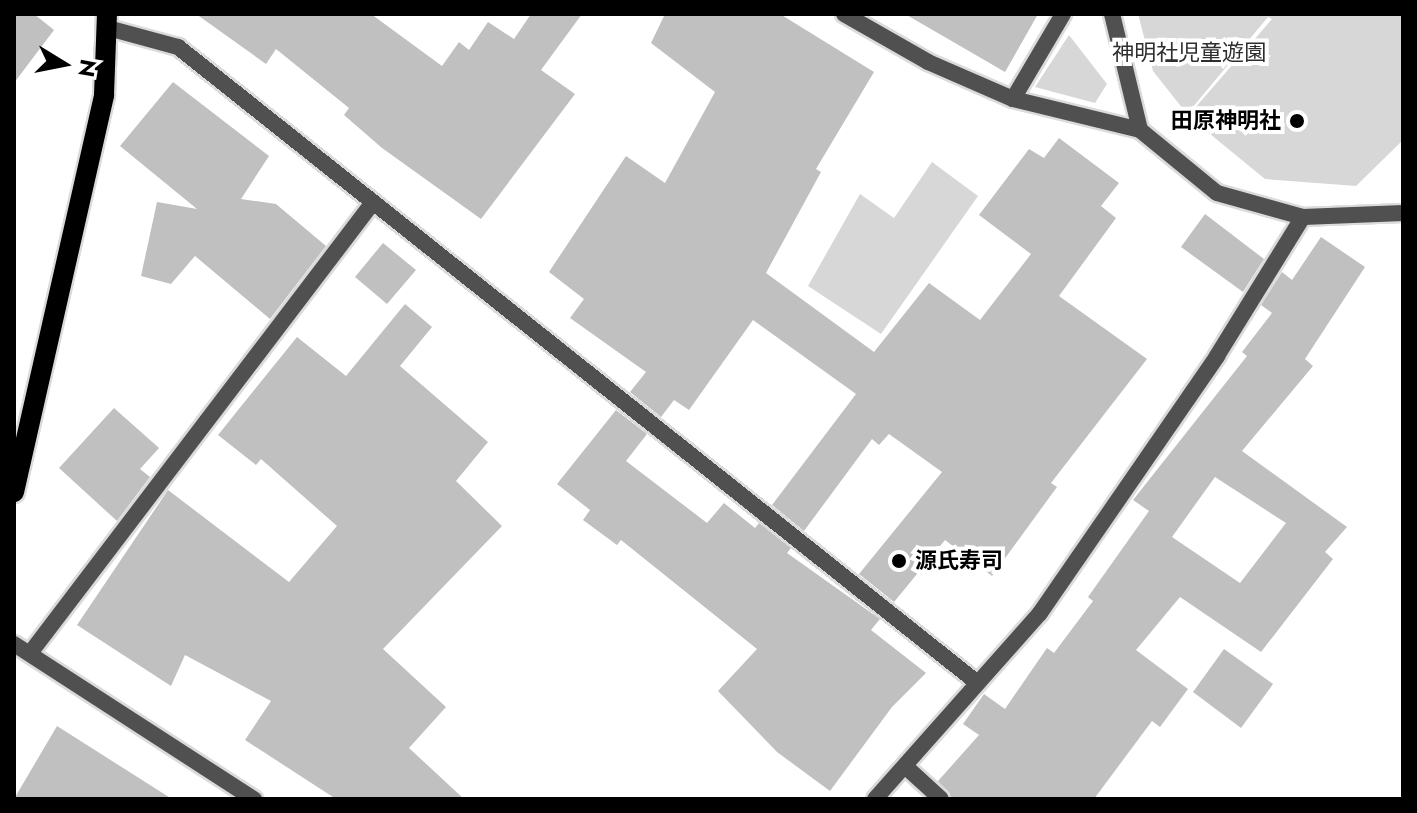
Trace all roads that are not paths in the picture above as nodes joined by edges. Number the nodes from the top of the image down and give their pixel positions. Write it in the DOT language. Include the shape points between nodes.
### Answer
graph roads {
  1 [pos="844,14"];
  2 [pos="1063,14"];
  3 [pos="1112,14"];
  4 [pos="108,21"];
  5 [pos="1013,99"];
  6 [pos="1140,130"];
  7 [pos="371,205"];
  8 [pos="1403,213"];
  9 [pos="1303,217"];
  10 [pos="14,492"];
  11 [pos="14,644"];
  12 [pos="31,652"];
  13 [pos="975,681"];
  14 [pos="906,767"];
  15 [pos="254,799"];
  16 [pos="875,799"];
  17 [pos="941,799"];
  1 -- 5 [label="street" via="928,62"];
  2 -- 5 [label="street"];
  3 -- 6 [label="street"];
  4 -- 7 [label="street" via="178,47"];
  4 -- 10 [label="main road" via="104,95"];
  5 -- 6 [label="street"];
  6 -- 9 [label="street" via="1217,193"];
  7 -- 12 [label="street"];
  7 -- 13 [label="street" via="679,440"];
  8 -- 9 [label="street"];
  9 -- 13 [label="street" via="1217,356 1040,613"];
  11 -- 12 [label="street"];
  12 -- 15 [label="street"];
  13 -- 14 [label="street"];
  14 -- 16 [label="street"];
  14 -- 17 [label="street"];
}
